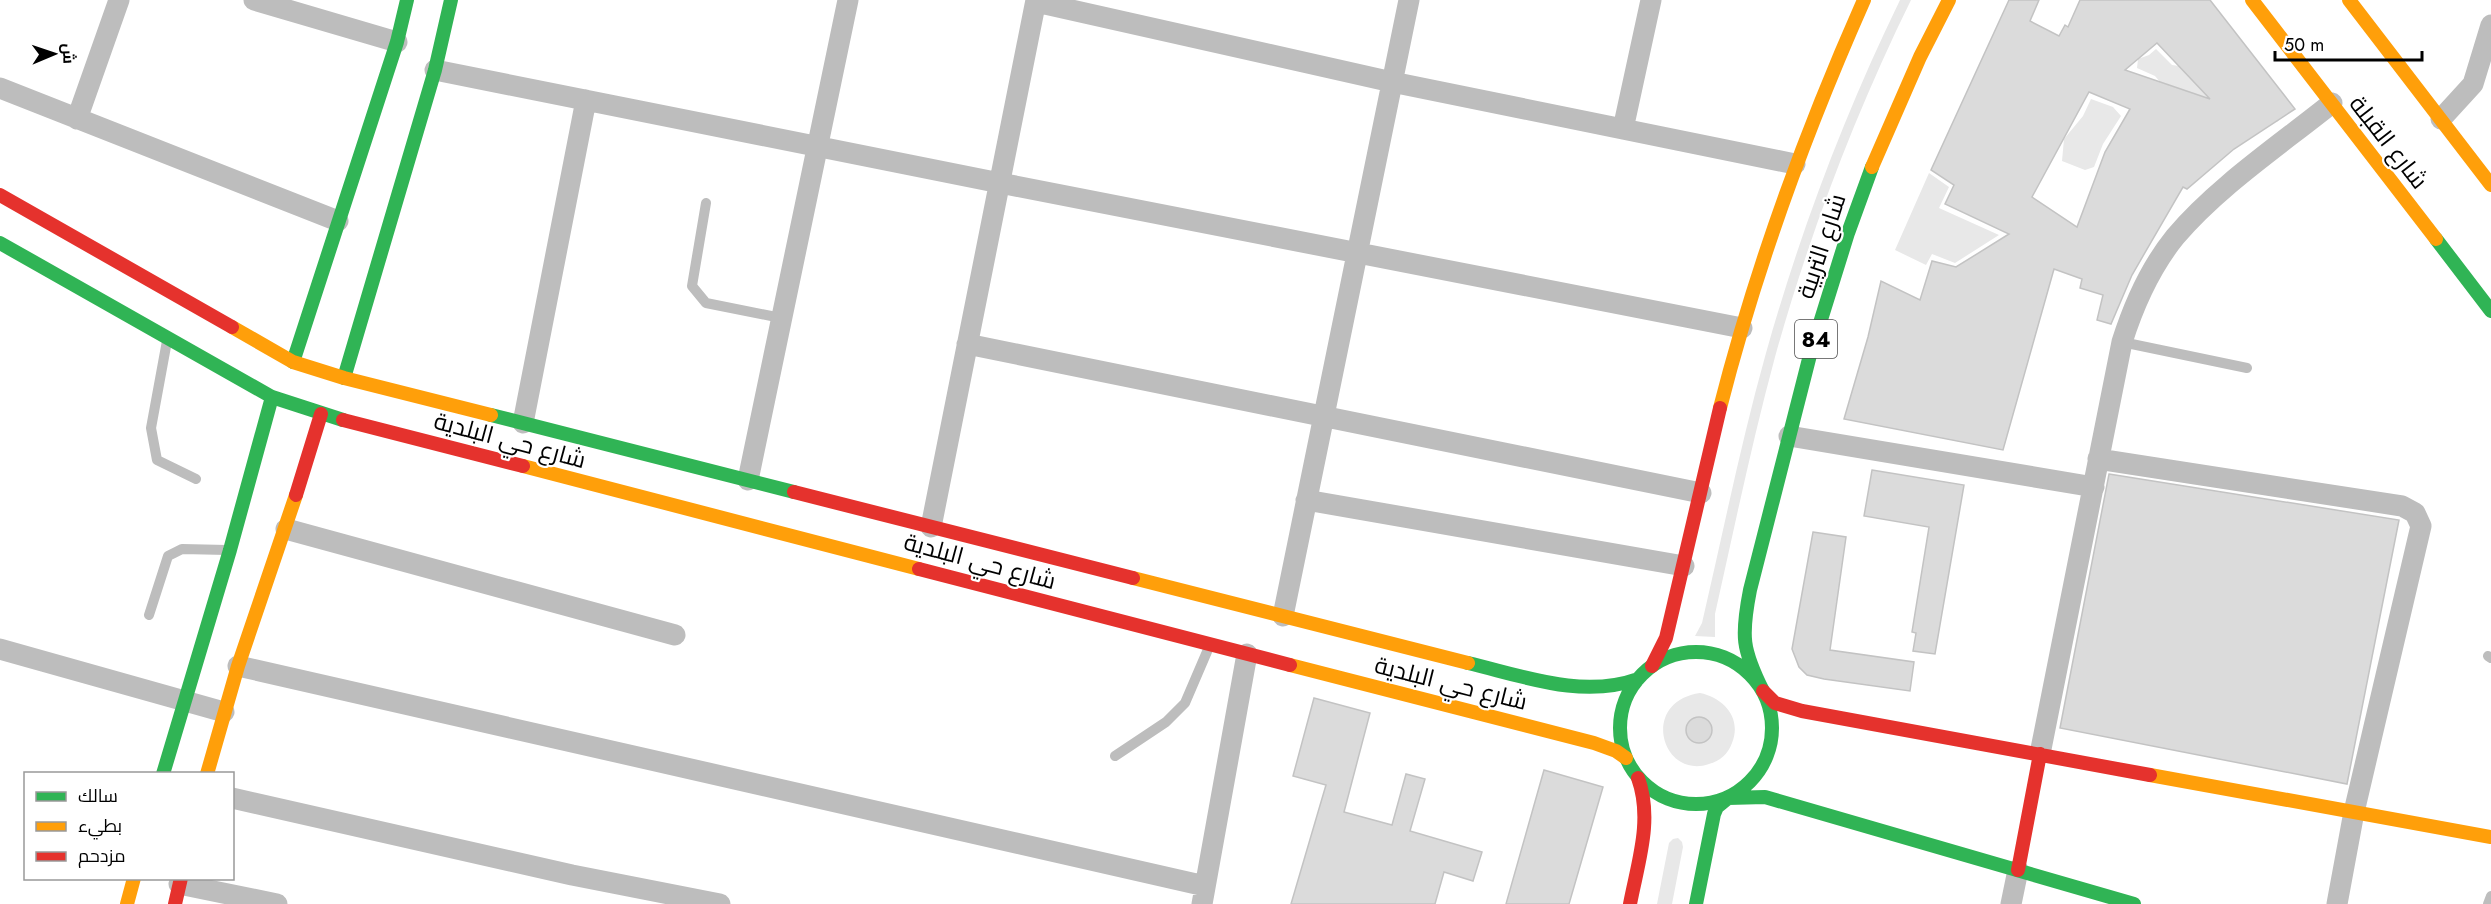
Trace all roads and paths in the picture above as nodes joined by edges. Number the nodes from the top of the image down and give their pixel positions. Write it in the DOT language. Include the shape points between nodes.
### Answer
graph roads {
  1 [pos="119,0"];
  2 [pos="255,0"];
  3 [pos="407,0"];
  4 [pos="451,0"];
  5 [pos="848,0"];
  6 [pos="1409,0"];
  7 [pos="1651,0"];
  8 [pos="1864,0"];
  9 [pos="1949,0"];
  10 [pos="2252,0"];
  11 [pos="2349,0"];
  12 [pos="1036,1"];
  13 [pos="2491,25"];
  14 [pos="397,42"];
  15 [pos="435,70"];
  16 [pos="1392,82"];
  17 [pos="0,88"];
  18 [pos="586,100"];
  19 [pos="2332,103"];
  20 [pos="77,119"];
  21 [pos="2441,119"];
  22 [pos="1623,129"];
  23 [pos="816,146"];
  24 [pos="1795,164"];
  25 [pos="1000,183"];
  26 [pos="2491,185"];
  27 [pos="0,195"];
  28 [pos="706,203"];
  29 [pos="338,221"];
  30 [pos="72,236"];
  31 [pos="0,243"];
  32 [pos="1357,252"];
  33 [pos="108,256"];
  34 [pos="56,275"];
  35 [pos="89,293"];
  36 [pos="2491,310"];
  37 [pos="781,318"];
  38 [pos="1742,328"];
  39 [pos="168,338"];
  40 [pos="2122,342"];
  41 [pos="967,344"];
  42 [pos="293,362"];
  43 [pos="2247,368"];
  44 [pos="344,378"];
  45 [pos="272,397"];
  46 [pos="321,414"];
  47 [pos="1323,417"];
  48 [pos="523,423"];
  49 [pos="1789,436"];
  50 [pos="2098,459"];
  51 [pos="196,478"];
  52 [pos="748,480"];
  53 [pos="2094,487"];
  54 [pos="1701,493"];
  55 [pos="1306,500"];
  56 [pos="931,527"];
  57 [pos="286,530"];
  58 [pos="230,550"];
  59 [pos="1684,566"];
  60 [pos="150,615"];
  61 [pos="1283,616"];
  62 [pos="675,635"];
  63 [pos="1210,644"];
  64 [pos="0,650"];
  65 [pos="1247,654"];
  66 [pos="238,666"];
  67 [pos="1652,666"];
  68 [pos="1517,675"];
  69 [pos="1638,679"];
  70 [pos="1763,691"];
  71 [pos="183,700"];
  72 [pos="224,711"];
  73 [pos="1506,721"];
  74 [pos="2040,754"];
  75 [pos="1115,756"];
  76 [pos="1626,758"];
  77 [pos="164,772"];
  78 [pos="208,772"];
  79 [pos="1638,778"];
  80 [pos="234,798"];
  81 [pos="1728,798"];
  82 [pos="2354,812"];
  83 [pos="2491,837"];
  84 [pos="2018,870"];
  85 [pos="134,880"];
  86 [pos="178,889"];
  87 [pos="1203,895"];
  88 [pos="2491,896"];
  89 [pos="127,904"];
  90 [pos="277,904"];
  91 [pos="720,904"];
  92 [pos="1630,904"];
  93 [pos="1696,904"];
  94 [pos="2011,904"];
  95 [pos="2134,904"];
  96 [pos="2337,904"];
  97 [pos="2488,904"];
  1 -- 20 [label="street"];
  2 -- 14 [label="street"];
  3 -- 14 [label="main road"];
  4 -- 15 [label="main road"];
  5 -- 23 [label="street"];
  6 -- 16 [label="street"];
  7 -- 22 [label="street"];
  8 -- 24 [label="main road, شارع التربية / 84"];
  9 -- 49 [label="main road, شارع التربية / 84" via="1894,110 1862,192"];
  10 -- 19 [label="main road, شارع القبلة"];
  11 -- 21 [label="main road"];
  12 -- 16 [label="street"];
  12 -- 25 [label="street"];
  13 -- 21 [label="street" via="2473,84"];
  14 -- 29 [label="main road"];
  15 -- 18 [label="street"];
  15 -- 44 [label="main road"];
  16 -- 22 [label="street"];
  16 -- 32 [label="street"];
  17 -- 20 [label="street"];
  18 -- 23 [label="street"];
  18 -- 48 [label="street"];
  19 -- 36 [label="main road, شارع القبلة"];
  19 -- 40 [label="street" via="2218,195 2175,238 2141,291"];
  20 -- 29 [label="street"];
  21 -- 26 [label="main road"];
  22 -- 24 [label="street"];
  23 -- 25 [label="street"];
  23 -- 37 [label="street"];
  24 -- 38 [label="main road, شارع التربية / 84"];
  25 -- 32 [label="street"];
  25 -- 41 [label="street"];
  27 -- 30 [label="main road"];
  28 -- 37 [label="lane" via="692,286 706,303"];
  29 -- 42 [label="main road"];
  30 -- 33 [label="main road"];
  30 -- 34 [label="main road" via="72,259"];
  31 -- 34 [label="main road"];
  32 -- 38 [label="street"];
  32 -- 47 [label="street"];
  33 -- 35 [label="main road" via="90,271"];
  33 -- 42 [label="main road"];
  34 -- 35 [label="main road"];
  35 -- 39 [label="main road"];
  37 -- 52 [label="street"];
  38 -- 54 [label="main road, شارع التربية / 84"];
  39 -- 45 [label="main road"];
  39 -- 51 [label="lane" via="151,428 157,460"];
  40 -- 43 [label="lane"];
  40 -- 50 [label="street"];
  41 -- 47 [label="street"];
  41 -- 56 [label="street"];
  42 -- 44 [label="main road, شارع حي البلدية"];
  44 -- 48 [label="main road, شارع حي البلدية"];
  45 -- 46 [label="main road, شارع حي البلدية"];
  45 -- 58 [label="main road"];
  46 -- 57 [label="main road"];
  46 -- 63 [label="main road, شارع حي البلدية"];
  47 -- 54 [label="street"];
  47 -- 55 [label="street"];
  48 -- 52 [label="main road, شارع حي البلدية"];
  49 -- 53 [label="street"];
  49 -- 70 [label="main road, شارع التربية / 84" via="1743,628 1748,661"];
  50 -- 53 [label="street"];
  50 -- 82 [label="street" via="2402,506 2415,513 2421,526"];
  52 -- 56 [label="main road, شارع حي البلدية"];
  53 -- 74 [label="street"];
  54 -- 59 [label="main road, شارع التربية / 84"];
  55 -- 59 [label="street"];
  55 -- 61 [label="street"];
  56 -- 61 [label="main road, شارع حي البلدية"];
  57 -- 62 [label="street"];
  57 -- 66 [label="main road"];
  58 -- 60 [label="lane" via="182,549 168,556"];
  58 -- 71 [label="main road"];
  59 -- 67 [label="main road, شارع التربية / 84" via="1666,638"];
  61 -- 68 [label="main road, شارع حي البلدية"];
  63 -- 65 [label="main road, شارع حي البلدية"];
  63 -- 75 [label="lane" via="1185,703 1166,722"];
  64 -- 71 [label="street"];
  65 -- 73 [label="main road, شارع حي البلدية"];
  65 -- 87 [label="street"];
  66 -- 72 [label="main road"];
  66 -- 87 [label="street"];
  67 -- 69 [label="main road, 84"];
  67 -- 70 [label="main road, 84" via="1671,656 1713,653 1733,661"];
  68 -- 69 [label="main road, شارع حي البلدية" via="1559,685 1598,687 1619,686"];
  68 -- 73 [label="main road" via="1523,701"];
  69 -- 76 [label="main road, 84" via="1622,710 1621,742"];
  70 -- 74 [label="main road" via="1775,703 1792,709"];
  70 -- 81 [label="main road, 84" via="1771,714 1772,740 1764,764 1749,784"];
  71 -- 72 [label="street"];
  71 -- 77 [label="main road"];
  72 -- 78 [label="main road"];
  73 -- 76 [label="main road, شارع حي البلدية" via="1594,743"];
  74 -- 82 [label="main road"];
  74 -- 84 [label="main road"];
  76 -- 79 [label="main road, 84"];
  79 -- 81 [label="main road, 84" via="1657,794 1679,803 1704,805"];
  79 -- 92 [label="main road" via="1644,794 1644,829"];
  80 -- 91 [label="street" via="572,875"];
  81 -- 84 [label="main road" via="1765,797"];
  81 -- 93 [label="main road" via="1717,807 1708,836"];
  82 -- 83 [label="main road"];
  82 -- 96 [label="street"];
  84 -- 94 [label="street"];
  84 -- 95 [label="main road"];
  85 -- 89 [label="main road"];
  86 -- 90 [label="street"];
  88 -- 97 [label="lane"];
}
